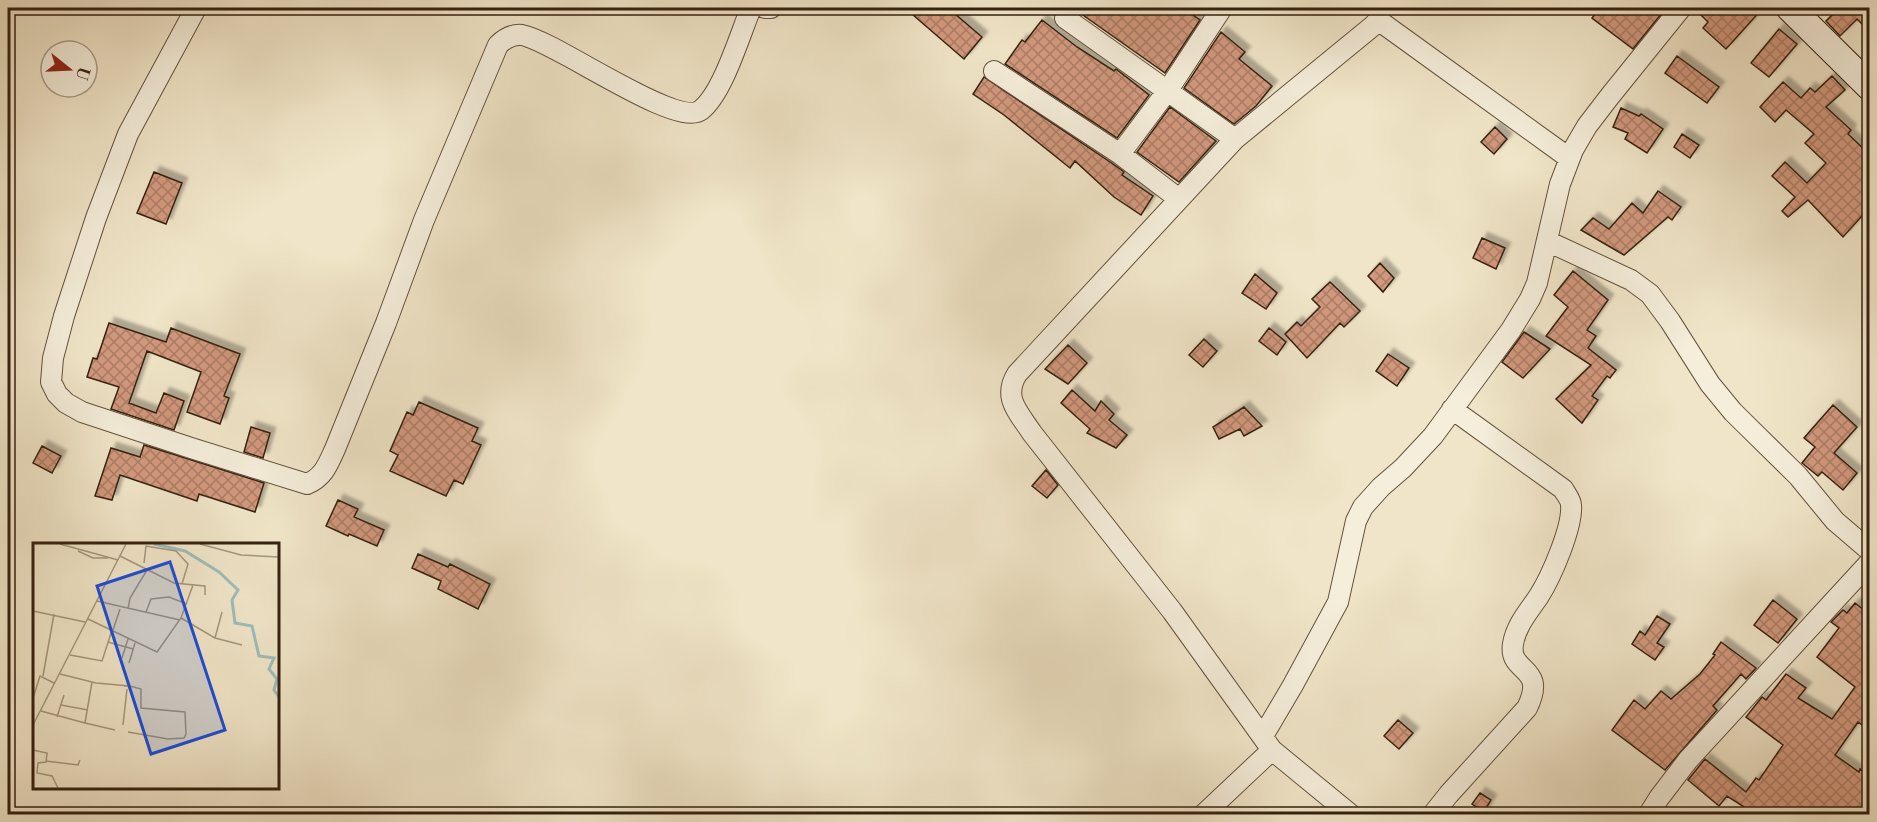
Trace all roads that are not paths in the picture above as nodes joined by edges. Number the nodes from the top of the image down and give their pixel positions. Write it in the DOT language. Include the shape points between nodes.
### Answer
graph roads {
  1 [pos="196,8"];
  2 [pos="751,8"];
  3 [pos="765,8"];
  4 [pos="771,8"];
  5 [pos="1681,8"];
  6 [pos="1790,8"];
  7 [pos="1214,10"];
  8 [pos="1380,14"];
  9 [pos="1065,18"];
  10 [pos="994,71"];
  11 [pos="1869,87"];
  12 [pos="1168,90"];
  13 [pos="1235,139"];
  14 [pos="1120,154"];
  15 [pos="1569,158"];
  16 [pos="1179,199"];
  17 [pos="1547,241"];
  18 [pos="1452,409"];
  19 [pos="1869,551"];
  20 [pos="1869,562"];
  21 [pos="1267,743"];
  22 [pos="1204,814"];
  23 [pos="1350,814"];
  24 [pos="1433,814"];
  25 [pos="1649,814"];
  1 -- 2 [label="street" via="128,134 64,316 51,382 66,403 82,412 308,483 320,477 335,449 424,220 498,45 512,35 523,35 627,90 693,113 712,98 722,80"];
  3 -- 4 [label="street"];
  5 -- 15 [label="street" via="1587,126"];
  6 -- 11 [label="main road"];
  7 -- 12 [label="street"];
  8 -- 13 [label="street"];
  8 -- 15 [label="street"];
  9 -- 12 [label="street"];
  10 -- 14 [label="street"];
  12 -- 13 [label="street"];
  12 -- 14 [label="street"];
  13 -- 16 [label="street"];
  14 -- 16 [label="street"];
  15 -- 17 [label="street"];
  16 -- 21 [label="street" via="1017,374 1010,396 1032,433 1165,603"];
  17 -- 18 [label="street" via="1530,299"];
  17 -- 19 [label="street" via="1631,280 1650,294 1733,412 1798,476 1834,520"];
  18 -- 21 [label="street" via="1420,451 1381,487 1356,521 1338,602"];
  18 -- 24 [label="street" via="1563,489 1572,504 1553,569 1514,640 1515,660 1531,675 1535,684 1533,695 1527,708"];
  20 -- 25 [label="street" via="1689,760"];
  21 -- 22 [label="street"];
  21 -- 23 [label="street"];
}
